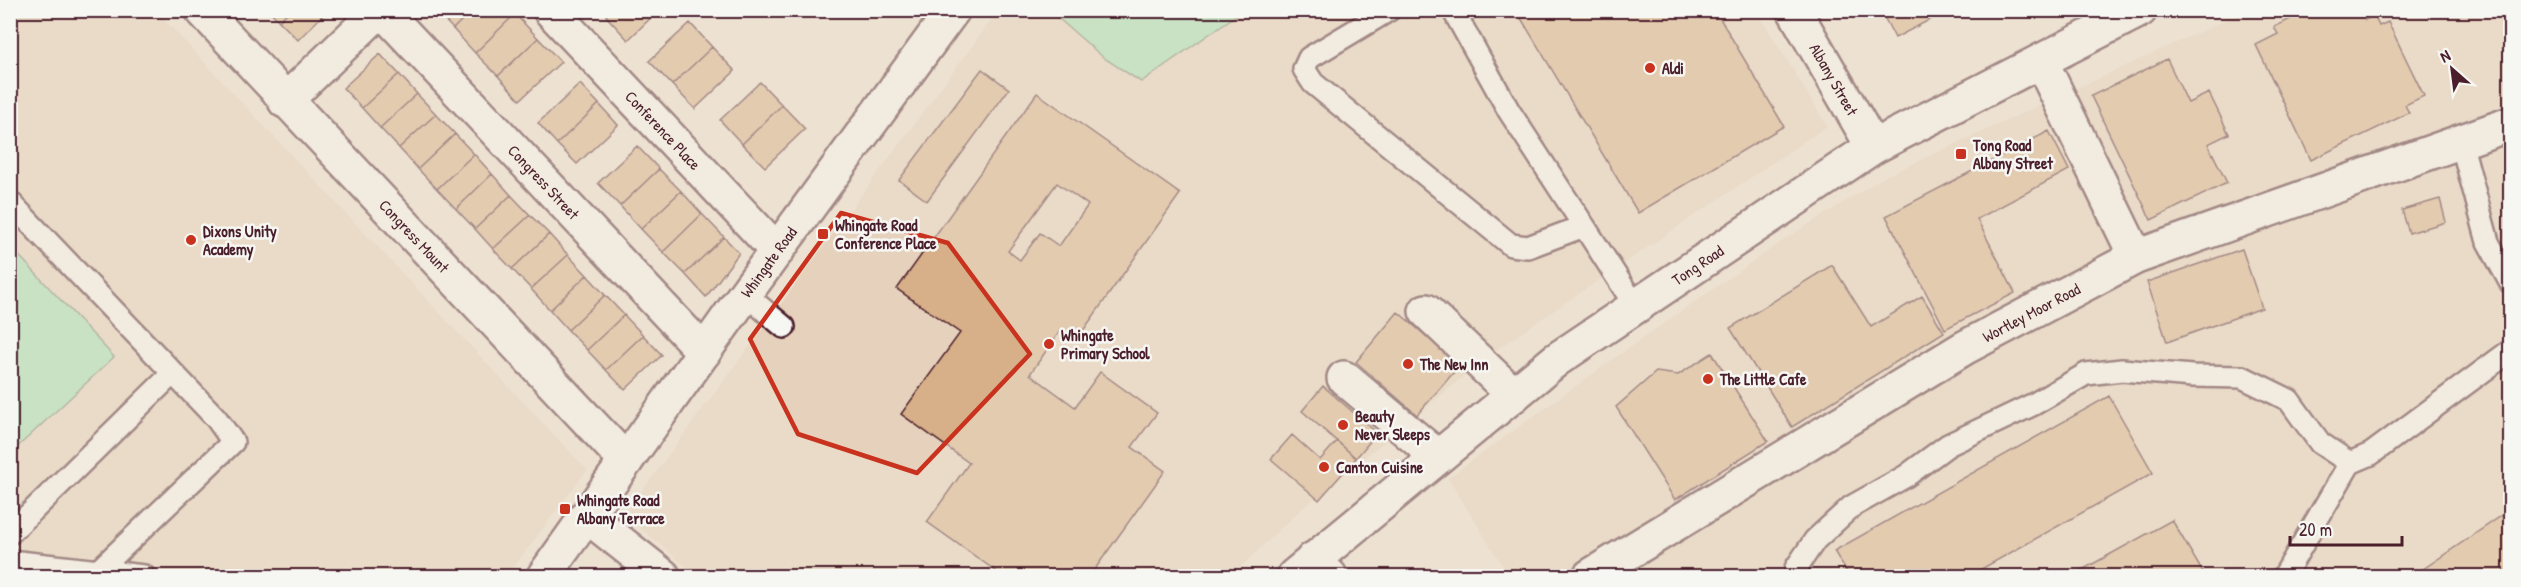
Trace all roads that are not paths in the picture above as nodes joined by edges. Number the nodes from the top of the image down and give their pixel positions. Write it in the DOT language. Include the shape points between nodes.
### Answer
graph roads {
  1 [pos="202,10"];
  2 [pos="381,10"];
  3 [pos="550,10"];
  4 [pos="953,10"];
  5 [pos="1389,10"];
  6 [pos="1453,10"];
  7 [pos="1794,10"];
  8 [pos="2140,10"];
  9 [pos="2041,61"];
  10 [pos="285,101"];
  11 [pos="2511,124"];
  12 [pos="2461,142"];
  13 [pos="1873,147"];
  14 [pos="10,202"];
  15 [pos="1584,226"];
  16 [pos="777,251"];
  17 [pos="2136,257"];
  18 [pos="2511,282"];
  19 [pos="745,294"];
  20 [pos="1636,307"];
  21 [pos="1426,311"];
  22 [pos="784,327"];
  23 [pos="2511,351"];
  24 [pos="704,352"];
  25 [pos="173,373"];
  26 [pos="1344,378"];
  27 [pos="1514,395"];
  28 [pos="1438,457"];
  29 [pos="626,461"];
  30 [pos="2350,463"];
  31 [pos="587,516"];
  32 [pos="10,532"];
  33 [pos="10,561"];
  34 [pos="98,571"];
  35 [pos="1312,571"];
  36 [pos="144,576"];
  37 [pos="544,576"];
  38 [pos="663,576"];
  39 [pos="1590,576"];
  40 [pos="1799,576"];
  41 [pos="2284,576"];
  1 -- 10 [label="street, Congress Mount"];
  2 -- 10 [label="street"];
  2 -- 24 [label="street, Congress Street"];
  3 -- 16 [label="street, Conference Place"];
  4 -- 16 [label="street, Whingate Road"];
  5 -- 15 [label="lane" via="1309,58 1304,69 1313,83 1511,245 1528,247"];
  6 -- 15 [label="lane" via="1509,111"];
  7 -- 13 [label="street, Albany Street"];
  8 -- 9 [label="street, Tong Road"];
  9 -- 13 [label="street, Tong Road"];
  9 -- 17 [label="street"];
  10 -- 29 [label="street, Congress Mount"];
  11 -- 12 [label="street, Wortley Moor Road"];
  12 -- 17 [label="street, Wortley Moor Road"];
  12 -- 18 [label="lane" via="2488,242"];
  13 -- 20 [label="street, Tong Road"];
  14 -- 25 [label="lane"];
  15 -- 20 [label="lane"];
  16 -- 19 [label="street, Whingate Road"];
  17 -- 39 [label="street, Wortley Moor Road" via="1964,348"];
  19 -- 22 [label="lane"];
  19 -- 24 [label="street, Whingate Road"];
  20 -- 27 [label="street, Tong Road" via="1556,360"];
  21 -- 27 [label="street"];
  23 -- 30 [label="lane" via="2371,454"];
  24 -- 29 [label="street, Whingate Road"];
  25 -- 32 [label="lane"];
  25 -- 34 [label="lane" via="233,442"];
  26 -- 28 [label="street"];
  27 -- 28 [label="street, Tong Road"];
  28 -- 35 [label="street, Tong Road"];
  29 -- 31 [label="street, Whingate Road"];
  30 -- 40 [label="lane" via="2320,442 2289,400 2242,377 2121,370 2086,374 1948,445 1906,476 1851,507 1815,540 1796,568"];
  30 -- 41 [label="lane"];
  31 -- 37 [label="street, Whingate Road"];
  31 -- 38 [label="street"];
  33 -- 34 [label="lane"];
  34 -- 36 [label="lane"];
}
